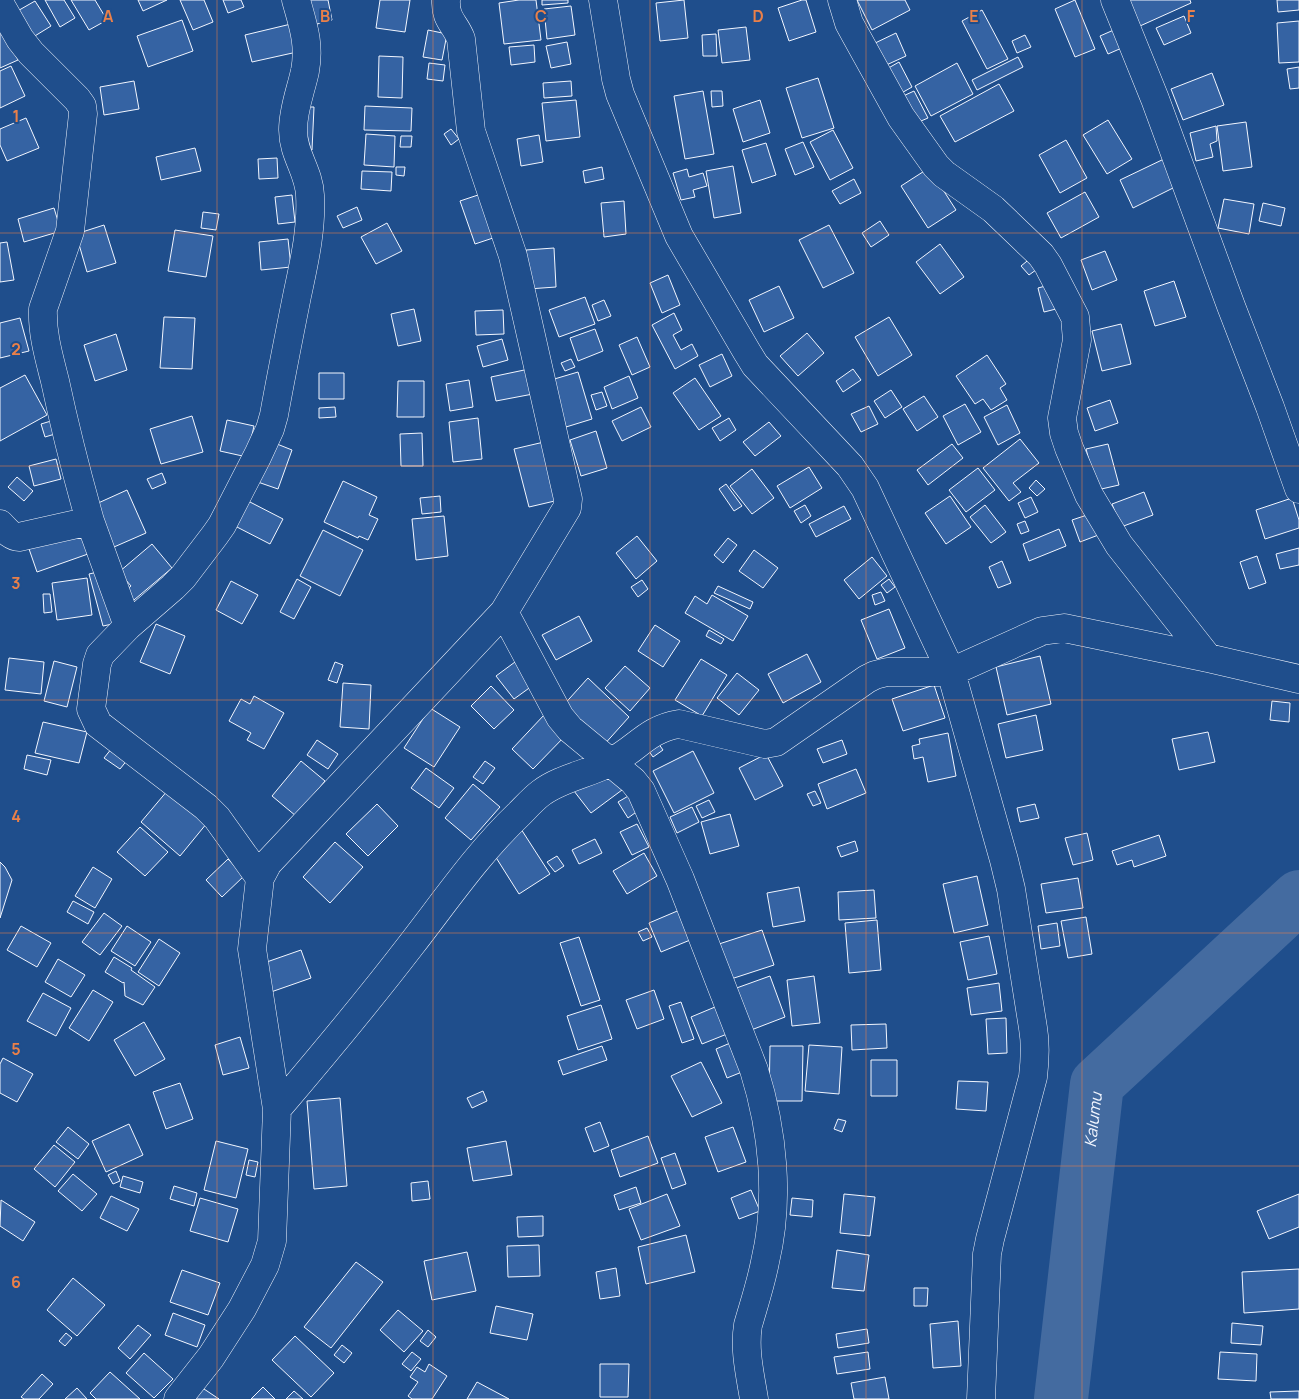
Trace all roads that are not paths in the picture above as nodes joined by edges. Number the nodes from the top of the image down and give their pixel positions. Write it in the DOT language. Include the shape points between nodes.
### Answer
graph roads {
  1 [pos="296,0"];
  2 [pos="446,0"];
  3 [pos="603,0"];
  4 [pos="842,0"];
  5 [pos="1114,0"];
  6 [pos="0,4"];
  7 [pos="1299,489"];
  8 [pos="90,521"];
  9 [pos="0,524"];
  10 [pos="504,612"];
  11 [pos="128,626"];
  12 [pos="1208,658"];
  13 [pos="951,672"];
  14 [pos="1298,674"];
  15 [pos="610,762"];
  16 [pos="260,878"];
  17 [pos="277,1110"];
  18 [pos="178,1399"];
  19 [pos="754,1399"];
  20 [pos="981,1399"];
  1 -- 11 [label="street" via="307,45 292,130 294,146 308,178 309,227 274,416 252,467 216,535 183,578"];
  2 -- 10 [label="street" via="445,10 460,39 471,131 513,256 568,499 563,516"];
  3 -- 13 [label="street" via="620,94 679,236 755,364 858,477"];
  4 -- 12 [label="street" via="849,23 901,117 936,166 992,209 1048,265 1075,317 1077,330 1062,418 1069,448 1089,495 1119,545"];
  5 -- 7 [label="street" via="1155,99"];
  6 -- 8 [label="street" via="31,53 82,106 70,231 43,309 43,322 56,390"];
  8 -- 9 [label="street" via="19,537"];
  8 -- 11 [label="street"];
  10 -- 15 [label="street" via="560,717"];
  10 -- 16 [label="street" via="268,863"];
  11 -- 16 [label="street" via="100,655 97,664 91,709 98,724 206,807"];
  12 -- 13 [label="street" via="1064,628 1042,631"];
  12 -- 14 [label="street"];
  13 -- 15 [label="street" via="887,672 875,675 776,742 765,744 679,724 648,735"];
  13 -- 20 [label="street" via="1011,889 1036,1046 1033,1077 987,1254"];
  15 -- 17 [label="street" via="541,793 498,834 374,995"];
  15 -- 19 [label="street" via="641,791 680,879 760,1090 770,1146 774,1198 766,1262 746,1336"];
  16 -- 17 [label="street" via="252,949"];
  17 -- 18 [label="street" via="272,1241 265,1265 211,1357"];
}
